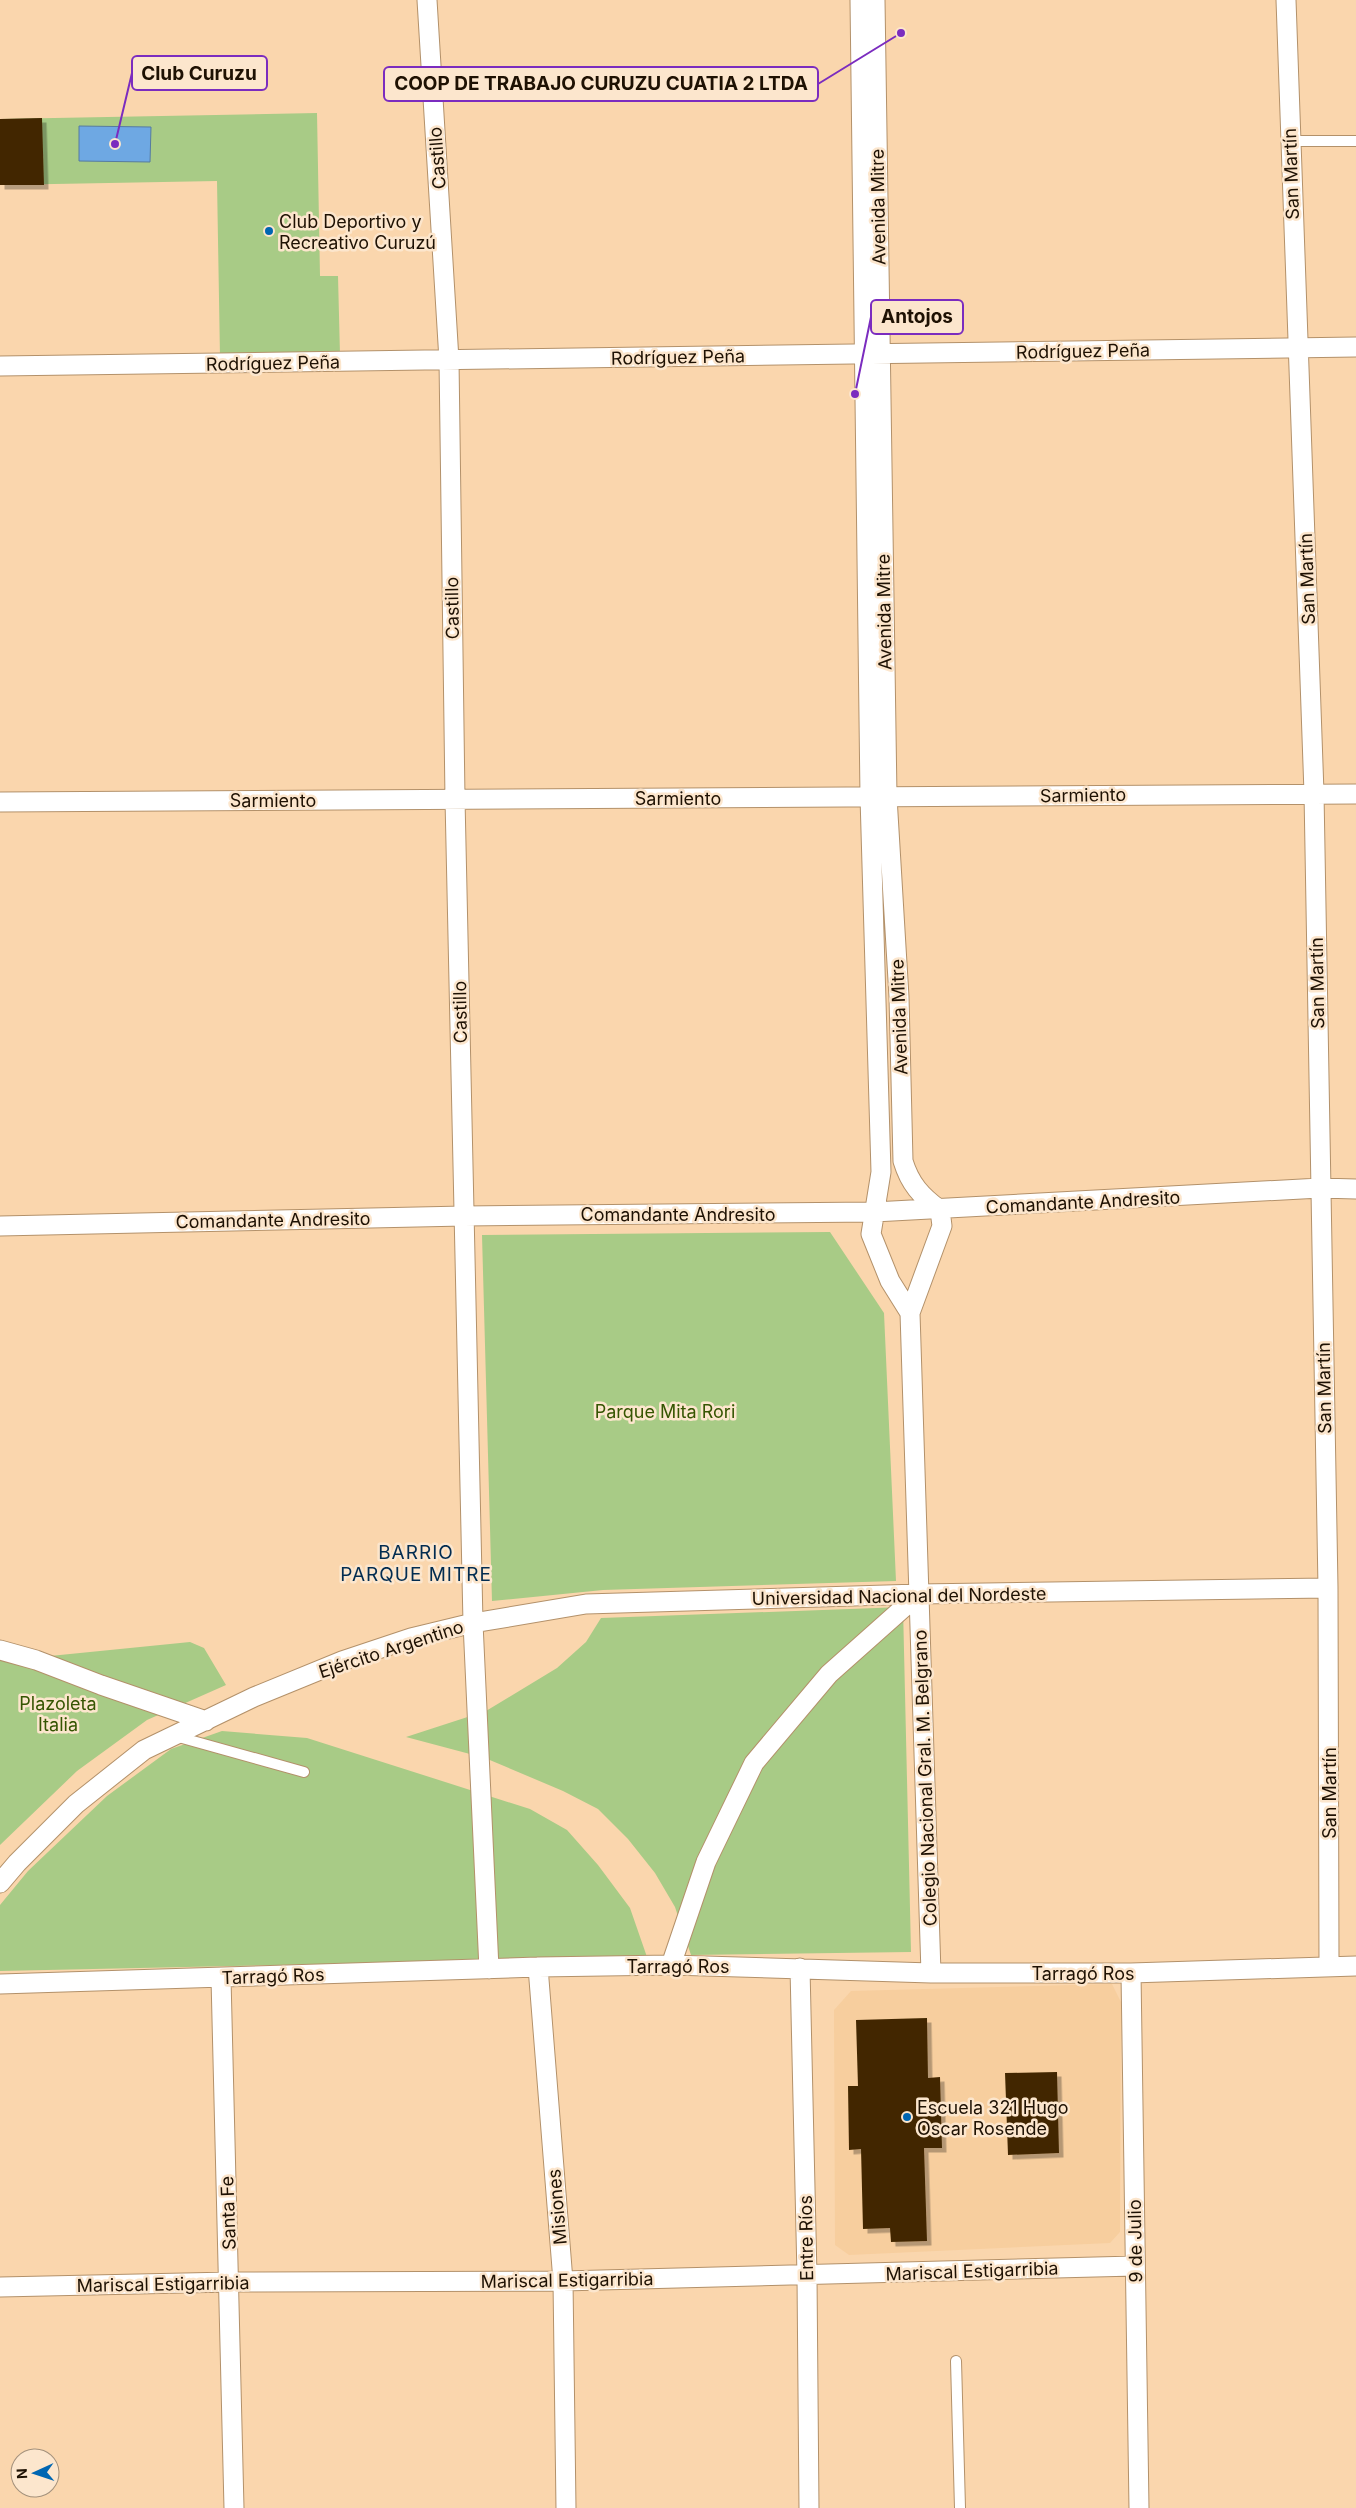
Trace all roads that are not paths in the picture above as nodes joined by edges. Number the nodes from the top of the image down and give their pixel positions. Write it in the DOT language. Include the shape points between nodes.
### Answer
graph roads {
  1 [pos="427,0"];
  2 [pos="860,0"];
  3 [pos="875,0"];
  4 [pos="1286,0"];
  5 [pos="1356,141"];
  6 [pos="1289,142"];
  7 [pos="1356,347"];
  8 [pos="1299,348"];
  9 [pos="872,355"];
  10 [pos="449,360"];
  11 [pos="0,366"];
  12 [pos="1314,793"];
  13 [pos="1356,794"];
  14 [pos="878,797"];
  15 [pos="455,799"];
  16 [pos="0,802"];
  17 [pos="1320,1188"];
  18 [pos="1356,1189"];
  19 [pos="940,1210"];
  20 [pos="874,1212"];
  21 [pos="464,1216"];
  22 [pos="0,1226"];
  23 [pos="910,1313"];
  24 [pos="1328,1588"];
  25 [pos="919,1594"];
  26 [pos="473,1623"];
  27 [pos="0,1650"];
  28 [pos="206,1720"];
  29 [pos="174,1736"];
  30 [pos="304,1772"];
  31 [pos="0,1883"];
  32 [pos="671,1965"];
  33 [pos="1356,1966"];
  34 [pos="538,1967"];
  35 [pos="1329,1967"];
  36 [pos="800,1968"];
  37 [pos="489,1969"];
  38 [pos="931,1973"];
  39 [pos="1131,1974"];
  40 [pos="221,1978"];
  41 [pos="0,1984"];
  42 [pos="1135,2266"];
  43 [pos="807,2276"];
  44 [pos="563,2281"];
  45 [pos="230,2282"];
  46 [pos="0,2287"];
  47 [pos="956,2361"];
  48 [pos="234,2508"];
  49 [pos="566,2508"];
  50 [pos="809,2508"];
  51 [pos="960,2508"];
  52 [pos="1139,2508"];
  1 -- 10 [label="street, Castillo"];
  2 -- 9 [label="street, Avenida Mitre"];
  3 -- 9 [label="street, Avenida Mitre"];
  4 -- 6 [label="street, San Martín"];
  5 -- 6 [label="lane"];
  6 -- 8 [label="street, San Martín"];
  7 -- 8 [label="street, Rodríguez Peña"];
  8 -- 9 [label="street, Rodríguez Peña"];
  8 -- 12 [label="street, San Martín"];
  9 -- 10 [label="street, Rodríguez Peña"];
  9 -- 14 [label="street, Avenida Mitre"];
  10 -- 11 [label="street, Rodríguez Peña"];
  10 -- 15 [label="street, Castillo"];
  12 -- 13 [label="street, Sarmiento"];
  12 -- 14 [label="street, Sarmiento"];
  12 -- 17 [label="street, San Martín"];
  14 -- 15 [label="street, Sarmiento"];
  14 -- 19 [label="street, Avenida Mitre" via="899,997 903,1161 909,1180"];
  14 -- 20 [label="street, Avenida Mitre" via="881,1172"];
  15 -- 16 [label="street, Sarmiento"];
  15 -- 21 [label="street, Castillo"];
  17 -- 18 [label="street, Comandante Andresito"];
  17 -- 19 [label="street, Comandante Andresito"];
  17 -- 24 [label="street, San Martín"];
  19 -- 20 [label="street, Comandante Andresito"];
  19 -- 23 [label="street, Colegio Nacional Gral. M. Belgrano" via="942,1226"];
  20 -- 21 [label="street, Comandante Andresito"];
  20 -- 23 [label="street" via="871,1234 890,1281"];
  21 -- 22 [label="street, Comandante Andresito"];
  21 -- 26 [label="street, Ejército Argentino"];
  23 -- 25 [label="street, Colegio Nacional Gral. M. Belgrano"];
  24 -- 25 [label="street, Universidad Nacional del Nordeste"];
  24 -- 35 [label="street, San Martín"];
  25 -- 26 [label="street, Universidad Nacional del Nordeste" via="586,1604"];
  25 -- 32 [label="street" via="829,1674 754,1763 706,1862"];
  25 -- 38 [label="street, Colegio Nacional Gral. M. Belgrano"];
  26 -- 28 [label="street, Ejército Argentino" via="411,1638 342,1661"];
  26 -- 37 [label="street"];
  27 -- 28 [label="street"];
  28 -- 29 [label="street, Ejército Argentino"];
  29 -- 30 [label="lane"];
  29 -- 31 [label="street, Ejército Argentino" via="144,1750 76,1804"];
  32 -- 34 [label="street, Tarragó Ros"];
  32 -- 36 [label="street, Tarragó Ros"];
  33 -- 35 [label="street, Tarragó Ros"];
  34 -- 37 [label="street, Tarragó Ros"];
  34 -- 44 [label="street, Misiones"];
  35 -- 39 [label="street, Tarragó Ros"];
  36 -- 38 [label="street, Tarragó Ros"];
  36 -- 43 [label="street, Entre Ríos"];
  37 -- 40 [label="street, Tarragó Ros"];
  38 -- 39 [label="street, Tarragó Ros"];
  39 -- 42 [label="street, 9 de Julio"];
  40 -- 41 [label="street, Tarragó Ros"];
  40 -- 45 [label="street, Santa Fe"];
  42 -- 43 [label="street, Mariscal Estigarribia"];
  42 -- 52 [label="street, 9 de Julio"];
  43 -- 44 [label="street, Mariscal Estigarribia"];
  43 -- 50 [label="street, Entre Ríos"];
  44 -- 45 [label="street, Mariscal Estigarribia"];
  44 -- 49 [label="street, Misiones"];
  45 -- 46 [label="street, Mariscal Estigarribia"];
  45 -- 48 [label="street, Santa Fe"];
  47 -- 51 [label="lane"];
}
